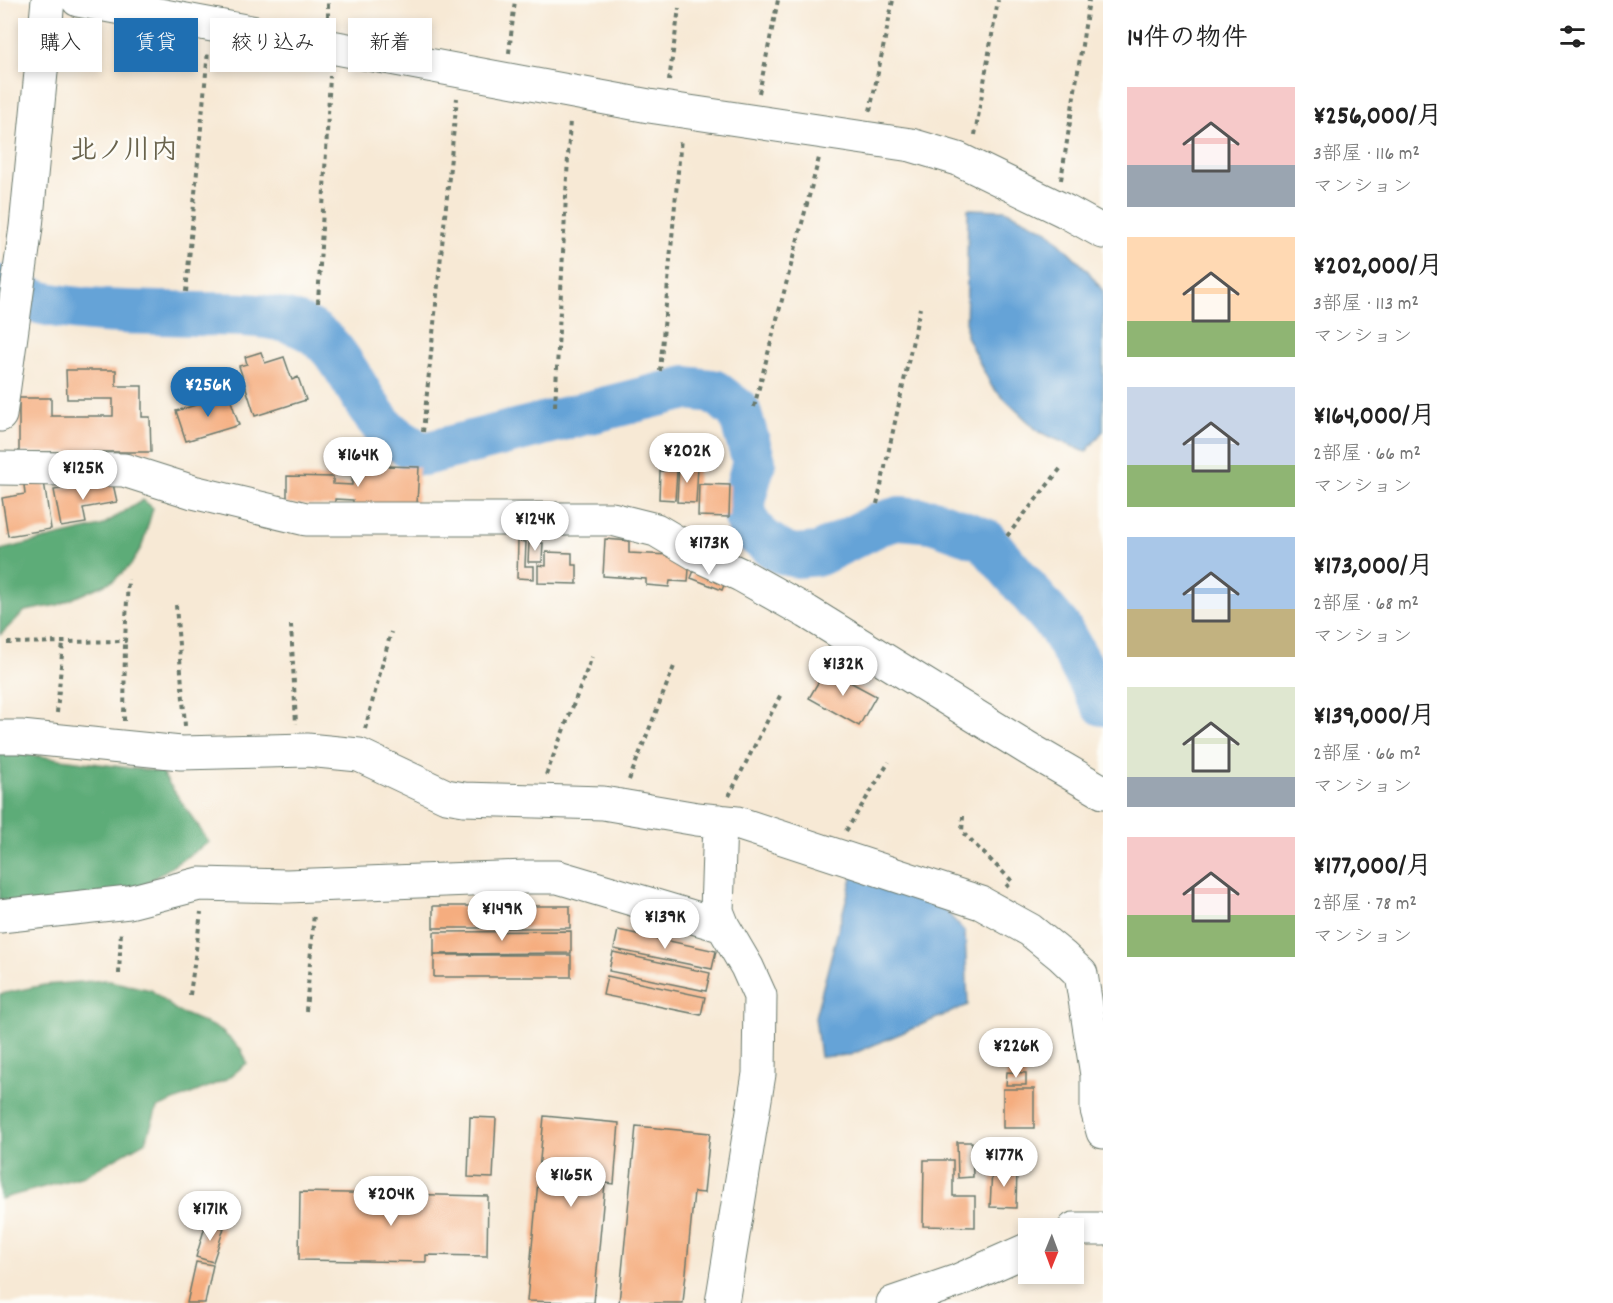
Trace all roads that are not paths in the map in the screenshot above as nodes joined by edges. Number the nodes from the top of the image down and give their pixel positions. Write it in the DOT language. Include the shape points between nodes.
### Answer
graph roads {
  1 [pos="48,0"];
  2 [pos="78,0"];
  3 [pos="1103,232"];
  4 [pos="0,415"];
  5 [pos="0,468"];
  6 [pos="0,737"];
  7 [pos="1103,792"];
  8 [pos="724,810"];
  9 [pos="0,916"];
  10 [pos="723,926"];
  11 [pos="1103,1132"];
  12 [pos="1084,1229"];
  13 [pos="1103,1229"];
  14 [pos="1018,1254"];
  15 [pos="722,1303"];
  16 [pos="893,1303"];
  1 -- 4 [label="street" via="26,227"];
  2 -- 3 [label="street" via="649,106 911,145 958,159"];
  5 -- 7 [label="street" via="124,470 193,492 306,519 612,519 656,530 807,612"];
  6 -- 8 [label="street" via="181,753 307,750 359,755 429,789 464,799"];
  8 -- 10 [label="street" via="717,911"];
  8 -- 11 [label="street" via="747,826 981,903 1030,930 1081,974 1097,1075 1096,1110"];
  9 -- 10 [label="street" via="129,902 199,884 558,877"];
  10 -- 15 [label="street" via="760,996 759,1074"];
  12 -- 13 [label="street"];
  14 -- 16 [label="street"];
}
